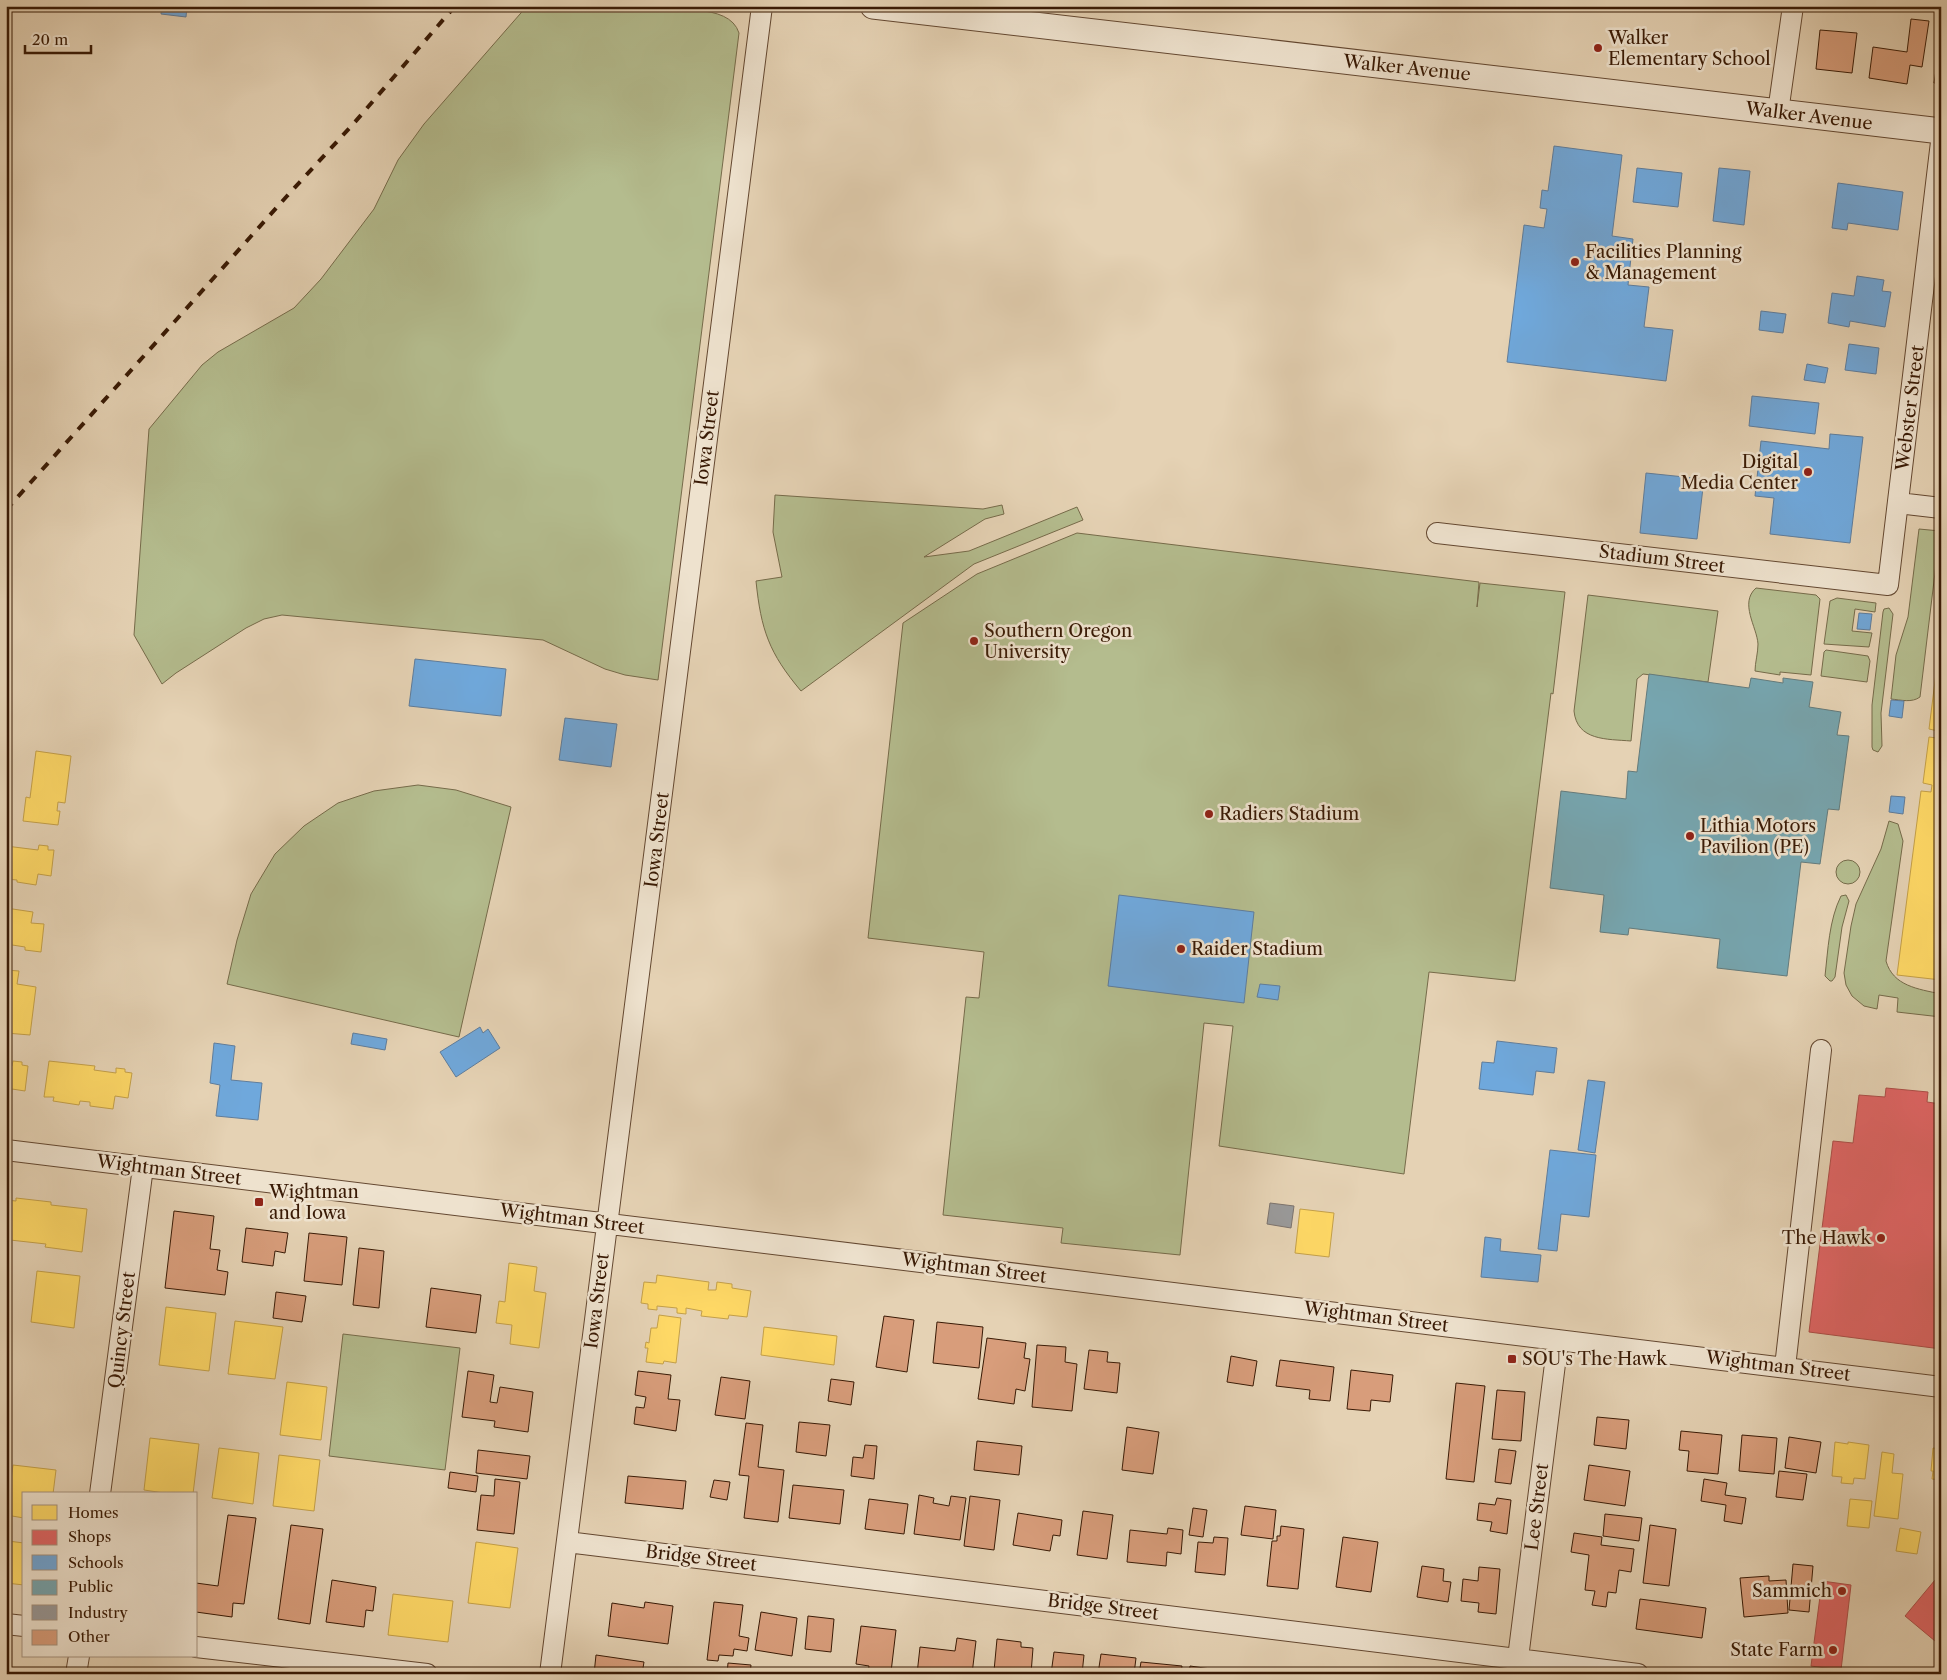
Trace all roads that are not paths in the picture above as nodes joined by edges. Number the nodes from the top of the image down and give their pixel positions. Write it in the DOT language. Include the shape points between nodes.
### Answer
graph roads {
  1 [pos="762,6"];
  2 [pos="874,6"];
  3 [pos="1793,6"];
  4 [pos="1778,112"];
  5 [pos="1941,131"];
  6 [pos="1941,142"];
  7 [pos="1898,503"];
  8 [pos="1941,508"];
  9 [pos="1436,533"];
  10 [pos="1888,585"];
  11 [pos="1822,1050"];
  12 [pos="6,1150"];
  13 [pos="143,1167"];
  14 [pos="607,1224"];
  15 [pos="1558,1340"];
  16 [pos="1785,1367"];
  17 [pos="1941,1387"];
  18 [pos="100,1492"];
  19 [pos="567,1542"];
  20 [pos="6,1624"];
  21 [pos="22,1626"];
  22 [pos="198,1647"];
  23 [pos="79,1658"];
  24 [pos="1517,1666"];
  25 [pos="76,1674"];
  26 [pos="427,1674"];
  27 [pos="550,1674"];
  28 [pos="1638,1674"];
  1 -- 14 [label="street, Iowa Street"];
  2 -- 4 [label="street, Walker Avenue"];
  3 -- 4 [label="street"];
  4 -- 5 [label="street, Walker Avenue"];
  6 -- 7 [label="street, Webster Street"];
  7 -- 8 [label="street"];
  7 -- 10 [label="street, Webster Street"];
  9 -- 10 [label="street, Stadium Street"];
  11 -- 16 [label="street"];
  12 -- 13 [label="street, Wightman Street"];
  13 -- 14 [label="street, Wightman Street"];
  13 -- 18 [label="street, Quincy Street"];
  14 -- 15 [label="street, Wightman Street"];
  14 -- 19 [label="street, Iowa Street"];
  15 -- 16 [label="street, Wightman Street"];
  15 -- 24 [label="street, Lee Street"];
  16 -- 17 [label="street, Wightman Street"];
  19 -- 24 [label="street, Bridge Street"];
  19 -- 27 [label="street, Iowa Street"];
  20 -- 21 [label="street"];
  22 -- 26 [label="street"];
  23 -- 25 [label="street"];
  24 -- 28 [label="street, Bridge Street"];
}
